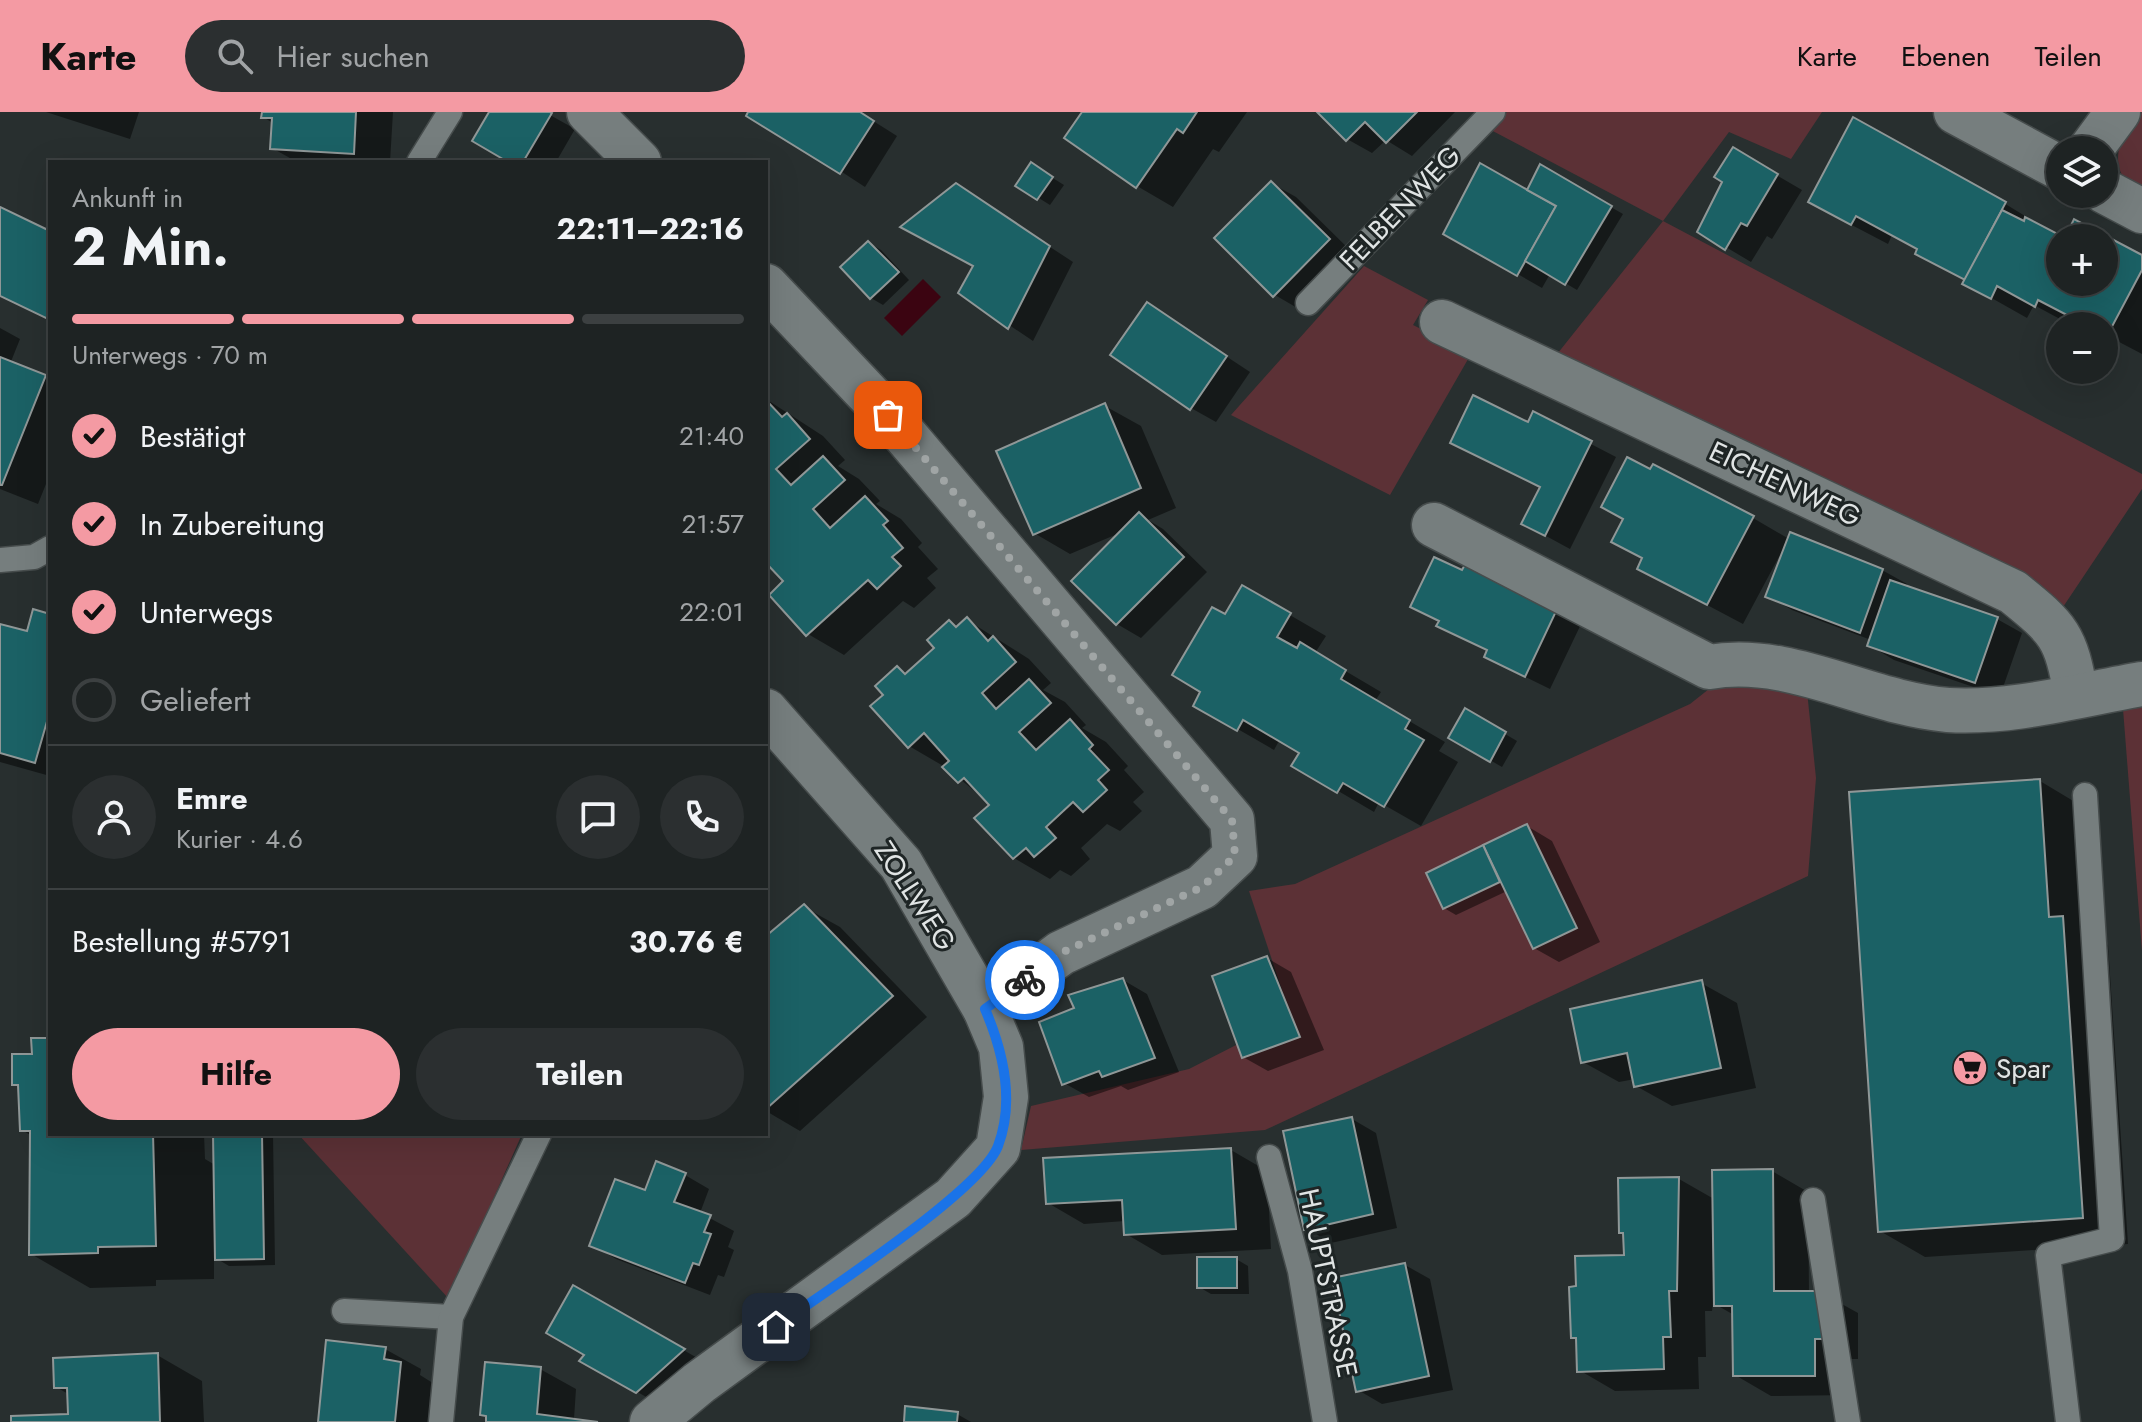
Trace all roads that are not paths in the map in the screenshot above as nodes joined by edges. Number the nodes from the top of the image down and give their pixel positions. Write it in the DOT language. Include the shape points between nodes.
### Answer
graph roads {
  1 [pos="450,112"];
  2 [pos="589,112"];
  3 [pos="1493,112"];
  4 [pos="1956,112"];
  5 [pos="2118,112"];
  6 [pos="2100,136"];
  7 [pos="420,160"];
  8 [pos="637,160"];
  9 [pos="2046,160"];
  10 [pos="2118,198"];
  11 [pos="2142,211"];
  12 [pos="768,288"];
  13 [pos="1308,303"];
  14 [pos="1442,322"];
  15 [pos="1434,525"];
  16 [pos="48,549"];
  17 [pos="0,560"];
  18 [pos="2142,684"];
  19 [pos="2076,695"];
  20 [pos="768,713"];
  21 [pos="2085,795"];
  22 [pos="985,1009"];
  23 [pos="538,1136"];
  24 [pos="1269,1157"];
  25 [pos="1813,1200"];
  26 [pos="344,1311"];
  27 [pos="451,1317"];
  28 [pos="441,1422"];
  29 [pos="652,1422"];
  30 [pos="1325,1422"];
  31 [pos="1848,1422"];
  32 [pos="2068,1422"];
  1 -- 7 [label="lane"];
  2 -- 8 [label="street"];
  3 -- 13 [label="lane, FELBENWEG"];
  4 -- 9 [label="street"];
  5 -- 6 [label="street"];
  10 -- 11 [label="street"];
  12 -- 22 [label="street" via="888,415 1232,820 1235,856 1202,887 1061,953"];
  14 -- 19 [label="street, EICHENWEG" via="2013,592 2053,624 2069,653"];
  15 -- 19 [label="street" via="1709,667 1741,662 1784,666 1897,701 1948,710 2012,707"];
  16 -- 17 [label="lane" via="34,557"];
  18 -- 19 [label="street"];
  20 -- 22 [label="street, ZOLLWEG" via="901,864"];
  21 -- 32 [label="lane" via="2112,1239 2048,1255"];
  22 -- 29 [label="street, ZOLLWEG" via="1001,1047 1006,1097 998,1148 953,1198"];
  23 -- 27 [label="lane"];
  24 -- 30 [label="lane, HAUPTSTRASSE" via="1300,1271"];
  25 -- 31 [label="lane"];
  26 -- 27 [label="lane"];
  27 -- 28 [label="lane"];
}
